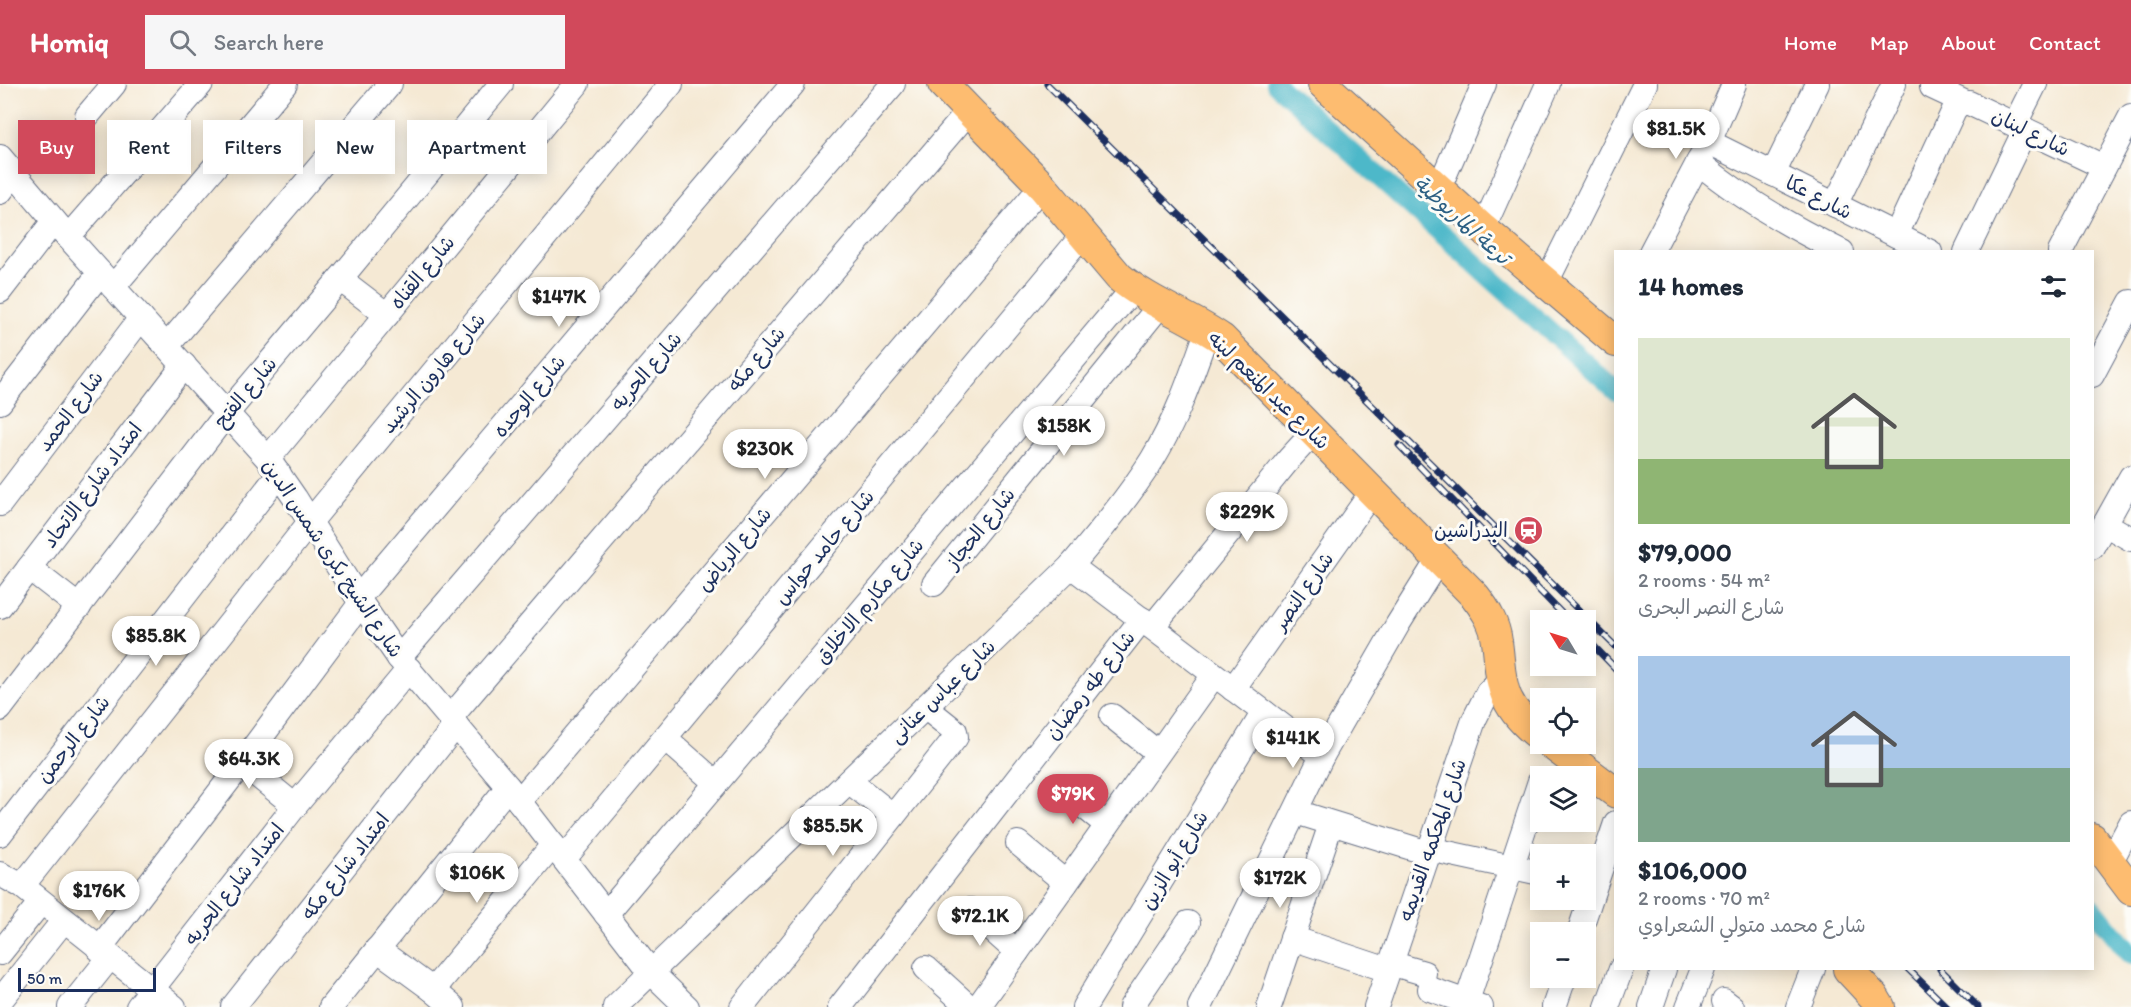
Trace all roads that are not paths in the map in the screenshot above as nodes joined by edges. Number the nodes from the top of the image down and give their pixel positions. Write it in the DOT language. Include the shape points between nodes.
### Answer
graph roads {
  1 [pos="114,84"];
  2 [pos="201,84"];
  3 [pos="285,84"];
  4 [pos="390,84"];
  5 [pos="501,84"];
  6 [pos="577,84"];
  7 [pos="671,84"];
  8 [pos="792,84"];
  9 [pos="893,84"];
  10 [pos="943,84"];
  11 [pos="1323,84"];
  12 [pos="1484,84"];
  13 [pos="1548,84"];
  14 [pos="1645,84"];
  15 [pos="1734,84"];
  16 [pos="1816,84"];
  17 [pos="1894,84"];
  18 [pos="2035,84"];
  19 [pos="1932,87"];
  20 [pos="1964,102"];
  21 [pos="969,111"];
  22 [pos="87,116"];
  23 [pos="2131,116"];
  24 [pos="2020,127"];
  25 [pos="1704,152"];
  26 [pos="2104,167"];
  27 [pos="5,174"];
  28 [pos="1773,174"];
  29 [pos="1042,186"];
  30 [pos="1438,188"];
  31 [pos="1835,205"];
  32 [pos="61,229"];
  33 [pos="1484,229"];
  34 [pos="1083,235"];
  35 [pos="1896,235"];
  36 [pos="1653,250"];
  37 [pos="1833,250"];
  38 [pos="1926,250"];
  39 [pos="1967,250"];
  40 [pos="2061,250"];
  41 [pos="340,279"];
  42 [pos="106,280"];
  43 [pos="1546,283"];
  44 [pos="1133,289"];
  45 [pos="0,291"];
  46 [pos="2131,302"];
  47 [pos="1161,304"];
  48 [pos="387,315"];
  49 [pos="141,318"];
  50 [pos="1208,329"];
  51 [pos="1613,333"];
  52 [pos="167,346"];
  53 [pos="183,365"];
  54 [pos="2094,371"];
  55 [pos="0,402"];
  56 [pos="227,413"];
  57 [pos="1314,433"];
  58 [pos="273,467"];
  59 [pos="2131,477"];
  60 [pos="1372,492"];
  61 [pos="0,504"];
  62 [pos="310,522"];
  63 [pos="2105,524"];
  64 [pos="2131,539"];
  65 [pos="2094,543"];
  66 [pos="1438,560"];
  67 [pos="1071,566"];
  68 [pos="29,568"];
  69 [pos="934,584"];
  70 [pos="360,601"];
  71 [pos="0,606"];
  72 [pos="79,607"];
  73 [pos="1147,623"];
  74 [pos="404,663"];
  75 [pos="1214,675"];
  76 [pos="1501,679"];
  77 [pos="1233,689"];
  78 [pos="925,707"];
  79 [pos="0,709"];
  80 [pos="1264,712"];
  81 [pos="1112,716"];
  82 [pos="453,721"];
  83 [pos="1530,726"];
  84 [pos="665,738"];
  85 [pos="1158,753"];
  86 [pos="1564,754"];
  87 [pos="1322,756"];
  88 [pos="242,763"];
  89 [pos="849,782"];
  90 [pos="716,783"];
  91 [pos="1066,792"];
  92 [pos="1614,792"];
  93 [pos="513,794"];
  94 [pos="295,806"];
  95 [pos="1296,812"];
  96 [pos="1530,814"];
  97 [pos="893,816"];
  98 [pos="2131,823"];
  99 [pos="1331,824"];
  100 [pos="1107,825"];
  101 [pos="1614,829"];
  102 [pos="0,834"];
  103 [pos="2094,840"];
  104 [pos="1018,843"];
  105 [pos="1429,851"];
  106 [pos="559,852"];
  107 [pos="2111,861"];
  108 [pos="1513,867"];
  109 [pos="1530,871"];
  110 [pos="0,874"];
  111 [pos="1066,883"];
  112 [pos="22,886"];
  113 [pos="2131,890"];
  114 [pos="41,902"];
  115 [pos="970,910"];
  116 [pos="606,914"];
  117 [pos="64,920"];
  118 [pos="1583,922"];
  119 [pos="1188,923"];
  120 [pos="1292,938"];
  121 [pos="377,949"];
  122 [pos="1017,952"];
  123 [pos="0,953"];
  124 [pos="105,953"];
  125 [pos="1389,967"];
  126 [pos="926,968"];
  127 [pos="1621,970"];
  128 [pos="1664,970"];
  129 [pos="1702,970"];
  130 [pos="1813,970"];
  131 [pos="1849,970"];
  132 [pos="651,972"];
  133 [pos="1560,988"];
  134 [pos="433,990"];
  135 [pos="145,998"];
  136 [pos="0,1001"];
  137 [pos="1875,1004"];
  138 [pos="1471,1005"];
  139 [pos="70,1007"];
  140 [pos="174,1007"];
  141 [pos="233,1007"];
  142 [pos="331,1007"];
  143 [pos="453,1007"];
  144 [pos="615,1007"];
  145 [pos="687,1007"];
  146 [pos="742,1007"];
  147 [pos="840,1007"];
  148 [pos="969,1007"];
  149 [pos="978,1007"];
  150 [pos="1084,1007"];
  151 [pos="1131,1007"];
  152 [pos="1200,1007"];
  153 [pos="1269,1007"];
  154 [pos="1376,1007"];
  155 [pos="1554,1007"];
  156 [pos="1607,1007"];
  157 [pos="1651,1007"];
  158 [pos="1688,1007"];
  159 [pos="1798,1007"];
  1 -- 22 [label="street"];
  2 -- 32 [label="street"];
  3 -- 42 [label="street"];
  4 -- 52 [label="street"];
  5 -- 41 [label="street, شارع الفتح"];
  6 -- 48 [label="street, شارع القناه"];
  7 -- 62 [label="street, شارع هارون الرشيد"];
  8 -- 70 [label="street, شارع الوحده"];
  9 -- 74 [label="street, شارع الحريه"];
  10 -- 21 [label="main road, شارع عبد المنعم لبنه"];
  11 -- 30 [label="main road"];
  12 -- 30 [label="street"];
  13 -- 33 [label="street"];
  14 -- 43 [label="street"];
  15 -- 25 [label="street"];
  16 -- 28 [label="street"];
  17 -- 31 [label="street"];
  18 -- 24 [label="street"];
  19 -- 20 [label="street, شارع لبنان"];
  20 -- 24 [label="street, شارع لبنان"];
  20 -- 35 [label="street" via="1954,110"];
  21 -- 29 [label="main road, شارع عبد المنعم لبنه"];
  21 -- 82 [label="street, شارع مكه"];
  23 -- 26 [label="street"];
  24 -- 26 [label="street, شارع لبنان"];
  24 -- 39 [label="street"];
  25 -- 28 [label="street, شارع عكا"];
  25 -- 36 [label="street"];
  25 -- 37 [label="street" via="1735,191"];
  26 -- 40 [label="street"];
  27 -- 32 [label="street, شارع الشيخ بكرى شمس الدين"];
  28 -- 31 [label="street, شارع عكا"];
  29 -- 34 [label="main road, شارع عبد المنعم لبنه"];
  29 -- 93 [label="street, شارع الرياض"];
  30 -- 33 [label="main road"];
  31 -- 35 [label="street, شارع عكا"];
  32 -- 42 [label="street, شارع الشيخ بكرى شمس الدين"];
  32 -- 45 [label="street"];
  33 -- 43 [label="main road"];
  34 -- 44 [label="main road, شارع عبد المنعم لبنه"];
  34 -- 84 [label="street, شارع حامد حواس"];
  35 -- 38 [label="street, شارع عكا"];
  41 -- 48 [label="street"];
  41 -- 56 [label="street, شارع الفتح"];
  42 -- 49 [label="street, شارع الشيخ بكرى شمس الدين"];
  42 -- 55 [label="street"];
  43 -- 51 [label="main road"];
  44 -- 47 [label="main road, شارع عبد المنعم لبنه"];
  44 -- 90 [label="street, شارع مكارم الاخلاق"];
  46 -- 54 [label="street"];
  47 -- 50 [label="main road, شارع عبد المنعم لبنه"];
  47 -- 69 [label="street, شارع الحجاز"];
  48 -- 58 [label="street, شارع القناه"];
  49 -- 52 [label="street, شارع الشيخ بكرى شمس الدين"];
  49 -- 61 [label="street, شارع الحمد"];
  50 -- 57 [label="main road, شارع عبد المنعم لبنه"];
  50 -- 67 [label="street, شارع عباس عنانى" via="1183,398 1152,459 1114,516"];
  52 -- 53 [label="street, شارع الشيخ بكرى شمس الدين"];
  53 -- 56 [label="street, شارع الشيخ بكرى شمس الدين"];
  53 -- 68 [label="street, امتداد شارع الاتحاد"];
  56 -- 58 [label="street, شارع الشيخ بكرى شمس الدين"];
  56 -- 72 [label="street, شارع الفتح"];
  57 -- 60 [label="main road, شارع عبد المنعم لبنه"];
  57 -- 73 [label="street, شارع طه رمضان"];
  58 -- 62 [label="street, شارع الشيخ بكرى شمس الدين"];
  58 -- 102 [label="street, شارع الرحمن"];
  59 -- 63 [label="street"];
  60 -- 66 [label="main road, شارع عبد المنعم لبنه"];
  60 -- 77 [label="street, شارع النصر"];
  62 -- 70 [label="street, شارع الشيخ بكرى شمس الدين"];
  62 -- 112 [label="street, شارع هارون الرشيد"];
  63 -- 64 [label="street"];
  63 -- 65 [label="street"];
  66 -- 76 [label="main road, شارع عبد المنعم لبنه" via="1485,609 1497,640"];
  66 -- 87 [label="street"];
  67 -- 73 [label="street"];
  67 -- 78 [label="street, شارع عباس عنانى"];
  68 -- 71 [label="street, امتداد شارع الاتحاد"];
  68 -- 72 [label="street"];
  70 -- 74 [label="street, شارع الشيخ بكرى شمس الدين"];
  70 -- 88 [label="street, شارع الوحده"];
  72 -- 79 [label="street, شارع الفتح"];
  73 -- 75 [label="street"];
  73 -- 147 [label="street, شارع طه رمضان"];
  74 -- 82 [label="street, شارع الشيخ بكرى شمس الدين"];
  74 -- 94 [label="street, امتداد شارع الحريه"];
  75 -- 77 [label="street"];
  75 -- 85 [label="street"];
  76 -- 83 [label="main road, شارع عبد المنعم لبنه" via="1515,712"];
  76 -- 105 [label="street, شارع المحكمه القديمه" via="1488,692 1474,720"];
  77 -- 80 [label="street"];
  78 -- 89 [label="street, شارع عباس عنانى"];
  78 -- 97 [label="street" via="957,735"];
  80 -- 87 [label="street"];
  80 -- 150 [label="street, شارع أبو الزين"];
  81 -- 85 [label="street"];
  82 -- 93 [label="street, شارع الشيخ بكرى شمس الدين"];
  82 -- 141 [label="street, امتداد شارع مكه"];
  84 -- 90 [label="street"];
  84 -- 106 [label="street, شارع حامد حواس"];
  85 -- 100 [label="street"];
  86 -- 92 [label="main road, شارع عبد المنعم لبنه"];
  87 -- 95 [label="street"];
  88 -- 94 [label="street"];
  88 -- 124 [label="street, شارع الوحده"];
  89 -- 97 [label="street"];
  89 -- 132 [label="street, شارع عباس عنانى"];
  90 -- 116 [label="street, شارع مكارم الاخلاق"];
  91 -- 100 [label="street"];
  93 -- 106 [label="street, شارع الشيخ بكرى شمس الدين"];
  93 -- 121 [label="street, شارع الرياض"];
  94 -- 135 [label="street, امتداد شارع الحريه"];
  95 -- 99 [label="street"];
  95 -- 152 [label="street"];
  96 -- 108 [label="street"];
  97 -- 146 [label="street"];
  98 -- 107 [label="street"];
  99 -- 105 [label="street"];
  99 -- 120 [label="street"];
  100 -- 111 [label="street"];
  101 -- 118 [label="street"];
  103 -- 107 [label="main road"];
  104 -- 111 [label="street"];
  105 -- 108 [label="street"];
  105 -- 125 [label="street, شارع المحكمه القديمه"];
  106 -- 116 [label="street, شارع الشيخ بكرى شمس الدين"];
  106 -- 134 [label="street, شارع حامد حواس"];
  107 -- 113 [label="main road"];
  108 -- 109 [label="street"];
  108 -- 138 [label="street"];
  110 -- 112 [label="street"];
  111 -- 122 [label="street"];
  112 -- 114 [label="street"];
  114 -- 117 [label="street"];
  114 -- 123 [label="street"];
  115 -- 122 [label="street"];
  116 -- 132 [label="street, شارع الشيخ بكرى شمس الدين"];
  117 -- 124 [label="street"];
  117 -- 136 [label="street"];
  119 -- 151 [label="street"];
  120 -- 125 [label="street"];
  120 -- 153 [label="street"];
  121 -- 134 [label="street"];
  121 -- 142 [label="street, شارع الرياض"];
  122 -- 149 [label="street"];
  124 -- 135 [label="street"];
  124 -- 139 [label="street, شارع الوحده"];
  125 -- 138 [label="street" via="1427,981"];
  125 -- 154 [label="street, شارع المحكمه القديمه"];
  126 -- 148 [label="street"];
  127 -- 156 [label="street"];
  128 -- 157 [label="street"];
  129 -- 158 [label="street"];
  130 -- 159 [label="street"];
  131 -- 137 [label="main road"];
  132 -- 144 [label="street, شارع عباس عنانى"];
  132 -- 145 [label="street, شارع الشيخ بكرى شمس الدين"];
  133 -- 155 [label="street"];
  134 -- 143 [label="street"];
  135 -- 140 [label="street"];
}
